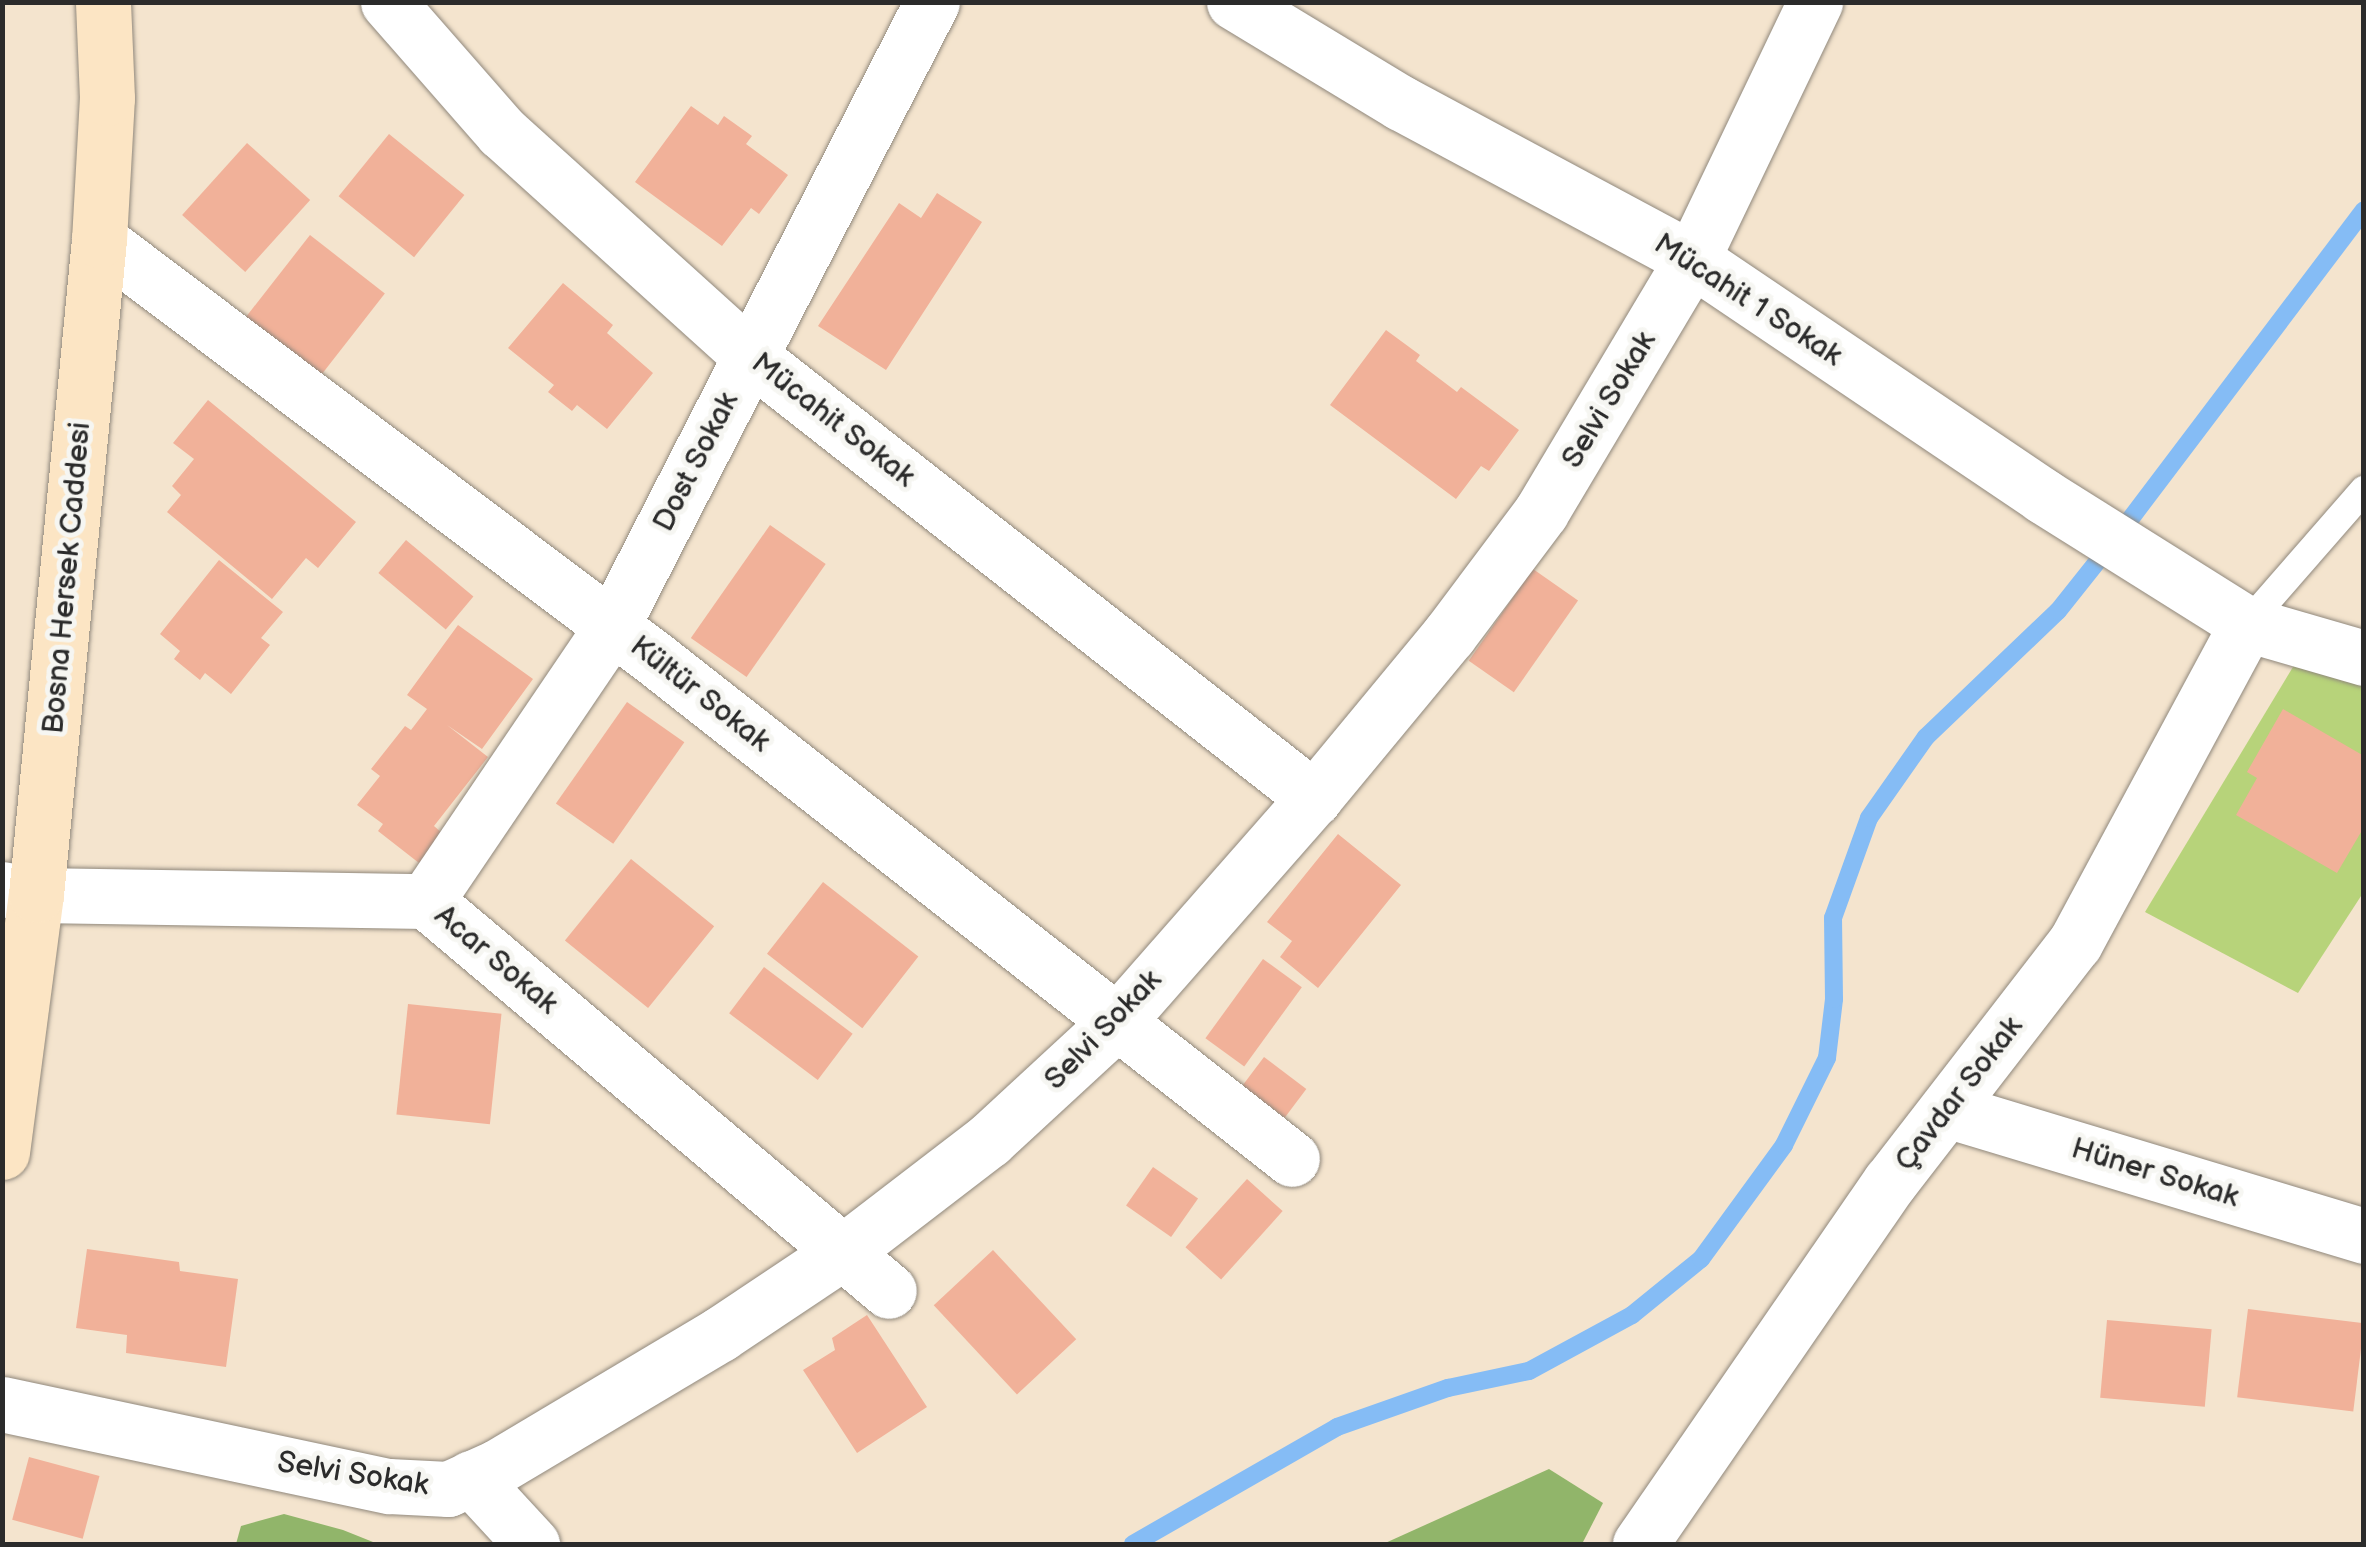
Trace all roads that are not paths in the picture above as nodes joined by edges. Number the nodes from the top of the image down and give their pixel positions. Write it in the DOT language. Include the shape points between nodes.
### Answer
graph roads {
  1 [pos="104,2"];
  2 [pos="932,2"];
  3 [pos="1234,2"];
  4 [pos="1814,2"];
  5 [pos="415,13"];
  6 [pos="99,240"];
  7 [pos="1692,259"];
  8 [pos="750,356"];
  9 [pos="2364,490"];
  10 [pos="2248,624"];
  11 [pos="612,626"];
  12 [pos="2364,658"];
  13 [pos="1314,798"];
  14 [pos="19,892"];
  15 [pos="426,901"];
  16 [pos="1116,1023"];
  17 [pos="1947,1110"];
  18 [pos="2,1152"];
  19 [pos="1292,1160"];
  20 [pos="2364,1236"];
  21 [pos="843,1252"];
  22 [pos="889,1292"];
  23 [pos="2,1404"];
  24 [pos="471,1478"];
  25 [pos="532,1544"];
  26 [pos="1640,1544"];
  1 -- 6 [label="main road, Bosna Hersek Caddesi" via="107,98"];
  2 -- 8 [label="street, Dost Sokak"];
  3 -- 7 [label="street, Mücahit 1 Sokak" via="1402,103"];
  4 -- 7 [label="street, Selvi Sokak"];
  5 -- 8 [label="street, Mücahit Sokak" via="502,132"];
  6 -- 11 [label="street, Kültür Sokak"];
  6 -- 14 [label="main road, Bosna Hersek Caddesi"];
  7 -- 10 [label="street, Mücahit 1 Sokak" via="2043,496"];
  7 -- 13 [label="street, Selvi Sokak" via="1541,512"];
  8 -- 11 [label="street, Dost Sokak"];
  8 -- 13 [label="street, Mücahit Sokak"];
  9 -- 10 [label="lane"];
  10 -- 12 [label="street, Mücahit 1 Sokak"];
  10 -- 17 [label="street, Çavdar Sokak" via="2075,943"];
  11 -- 15 [label="street, Dost Sokak"];
  11 -- 16 [label="street, Kültür Sokak"];
  13 -- 16 [label="street, Selvi Sokak"];
  14 -- 15 [label="street, Acar Sokak"];
  14 -- 18 [label="main road, Bosna Hersek Caddesi"];
  15 -- 21 [label="street, Acar Sokak"];
  16 -- 19 [label="street, Kültür Sokak"];
  16 -- 21 [label="street, Selvi Sokak" via="988,1140"];
  17 -- 20 [label="street, Hüner Sokak"];
  17 -- 26 [label="street, Çavdar Sokak"];
  21 -- 22 [label="street, Acar Sokak"];
  21 -- 24 [label="street, Selvi Sokak" via="580,1420"];
  23 -- 24 [label="street, Selvi Sokak" via="388,1486 448,1489"];
  24 -- 25 [label="street"];
}
